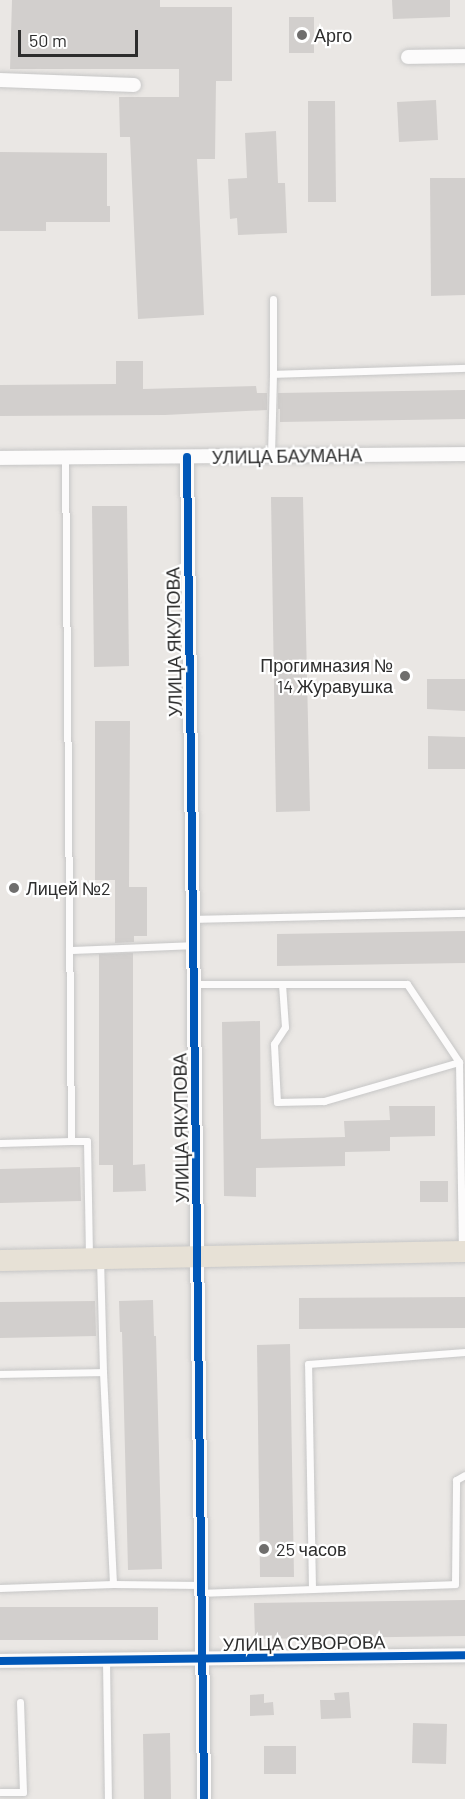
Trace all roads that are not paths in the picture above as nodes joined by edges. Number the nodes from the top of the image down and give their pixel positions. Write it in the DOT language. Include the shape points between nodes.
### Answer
graph roads {
  1 [pos="465,56"];
  2 [pos="408,57"];
  3 [pos="0,80"];
  4 [pos="134,85"];
  5 [pos="273,299"];
  6 [pos="465,368"];
  7 [pos="273,374"];
  8 [pos="465,454"];
  9 [pos="271,456"];
  10 [pos="187,457"];
  11 [pos="0,458"];
  12 [pos="65,458"];
  13 [pos="465,913"];
  14 [pos="193,919"];
  15 [pos="193,945"];
  16 [pos="69,950"];
  17 [pos="194,984"];
  18 [pos="282,984"];
  19 [pos="459,1062"];
  20 [pos="71,1141"];
  21 [pos="0,1143"];
  22 [pos="464,1251"];
  23 [pos="197,1257"];
  24 [pos="94,1259"];
  25 [pos="0,1260"];
  26 [pos="465,1352"];
  27 [pos="103,1372"];
  28 [pos="0,1374"];
  29 [pos="465,1474"];
  30 [pos="113,1584"];
  31 [pos="0,1588"];
  32 [pos="201,1589"];
  33 [pos="312,1589"];
  34 [pos="465,1655"];
  35 [pos="202,1659"];
  36 [pos="106,1660"];
  37 [pos="0,1661"];
  38 [pos="20,1702"];
  39 [pos="0,1792"];
  40 [pos="108,1799"];
  41 [pos="204,1799"];
  1 -- 2 [label="street"];
  3 -- 4 [label="street"];
  5 -- 7 [label="lane"];
  6 -- 7 [label="lane"];
  7 -- 9 [label="lane"];
  8 -- 9 [label="street, УЛИЦА БАУМАНА"];
  9 -- 10 [label="street, УЛИЦА БАУМАНА"];
  10 -- 12 [label="street, УЛИЦА БАУМАНА"];
  10 -- 14 [label="street, УЛИЦА ЯКУПОВА"];
  11 -- 12 [label="street, УЛИЦА БАУМАНА"];
  12 -- 16 [label="lane"];
  13 -- 14 [label="lane"];
  14 -- 15 [label="street, УЛИЦА ЯКУПОВА"];
  15 -- 16 [label="lane"];
  15 -- 17 [label="street, УЛИЦА ЯКУПОВА"];
  16 -- 20 [label="lane"];
  17 -- 18 [label="lane"];
  17 -- 23 [label="street, УЛИЦА ЯКУПОВА"];
  18 -- 19 [label="lane" via="407,984"];
  18 -- 19 [label="lane" via="285,1028 274,1044 277,1102 324,1101"];
  19 -- 22 [label="lane"];
  20 -- 21 [label="lane"];
  20 -- 24 [label="lane" via="87,1141"];
  22 -- 23 [label="main road"];
  23 -- 24 [label="main road"];
  23 -- 32 [label="street, УЛИЦА ЯКУПОВА"];
  24 -- 25 [label="main road"];
  24 -- 27 [label="lane"];
  26 -- 33 [label="lane" via="308,1364"];
  27 -- 28 [label="lane"];
  27 -- 30 [label="lane"];
  29 -- 33 [label="lane" via="456,1480 455,1584"];
  30 -- 31 [label="lane"];
  30 -- 32 [label="lane"];
  32 -- 33 [label="lane"];
  32 -- 35 [label="street, УЛИЦА ЯКУПОВА"];
  34 -- 35 [label="street, УЛИЦА СУВОРОВА"];
  35 -- 36 [label="street, УЛИЦА СУВОРОВА"];
  35 -- 41 [label="street, УЛИЦА ЯКУПОВА"];
  36 -- 37 [label="street, УЛИЦА СУВОРОВА"];
  36 -- 40 [label="lane"];
  38 -- 39 [label="lane" via="23,1792"];
}
